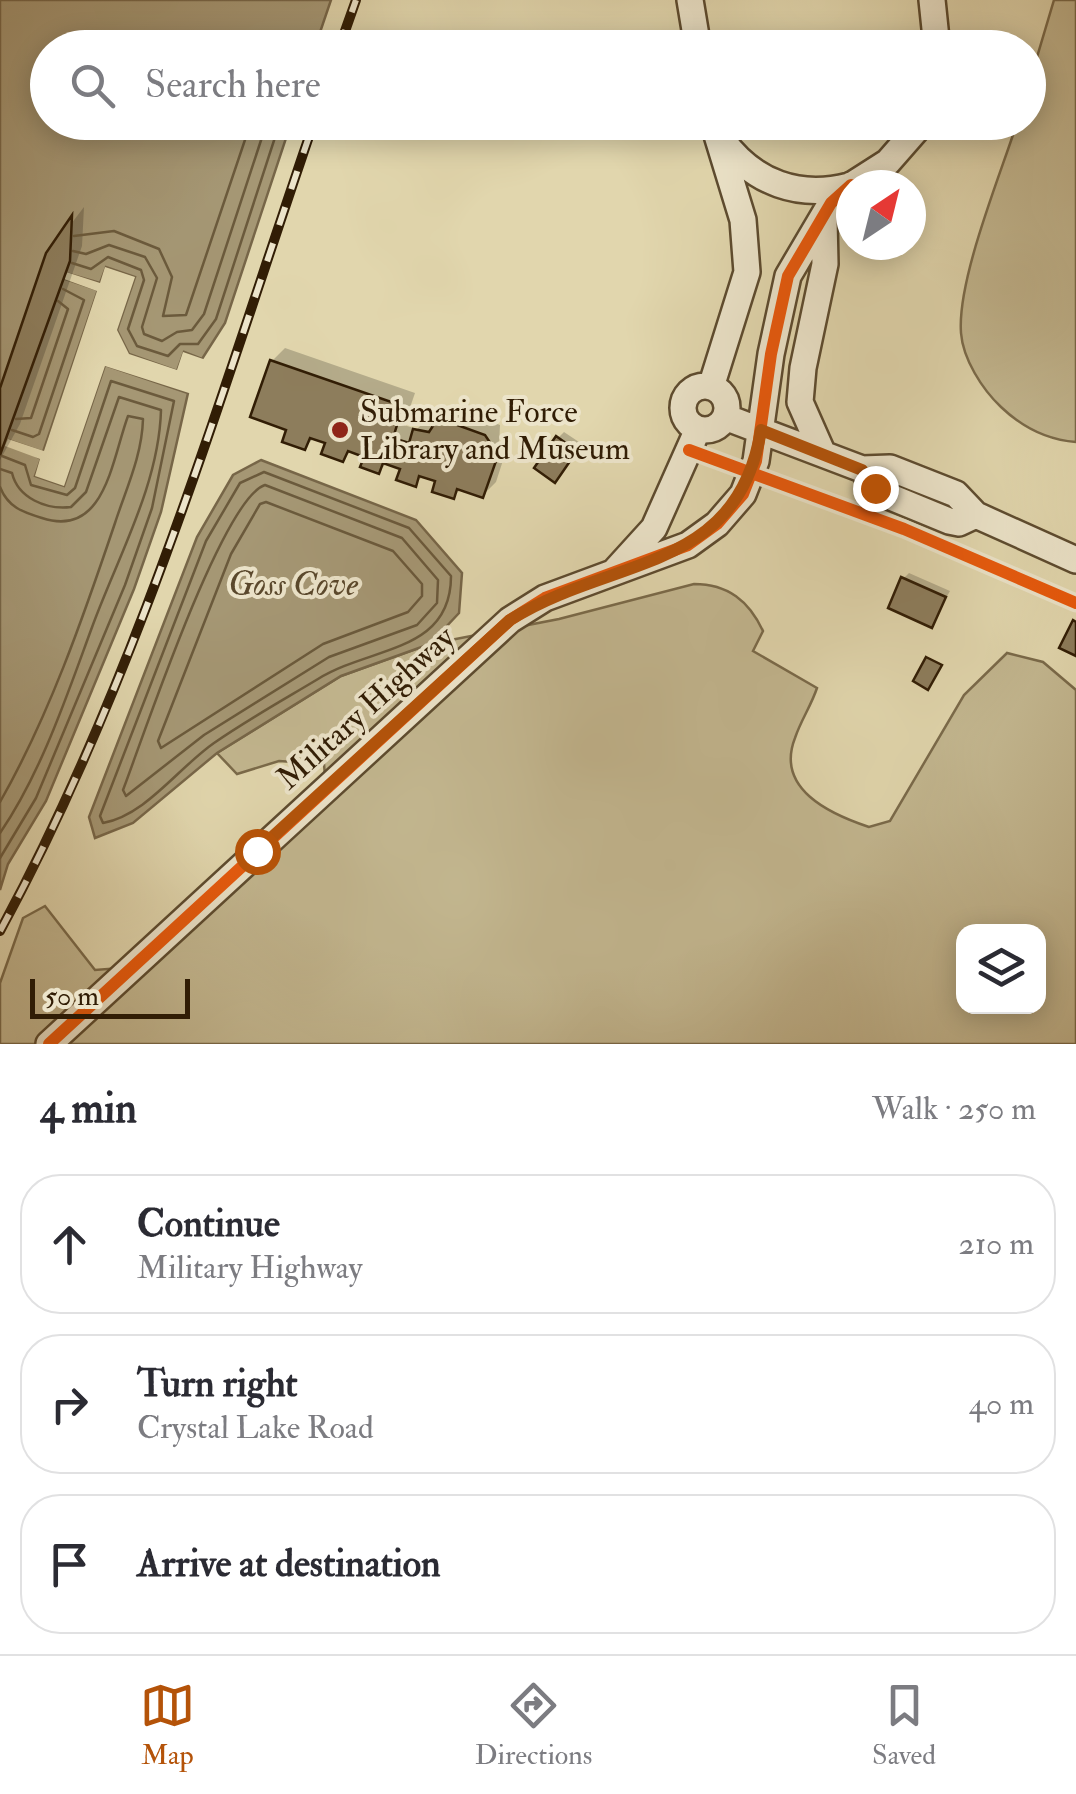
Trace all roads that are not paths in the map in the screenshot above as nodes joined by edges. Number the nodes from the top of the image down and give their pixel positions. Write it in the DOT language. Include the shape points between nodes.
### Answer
graph roads {
  1 [pos="690,0"];
  2 [pos="932,0"];
  3 [pos="695,30"];
  4 [pos="935,30"];
  5 [pos="719,140"];
  6 [pos="723,140"];
  7 [pos="907,140"];
  8 [pos="875,170"];
  9 [pos="836,187"];
  10 [pos="836,199"];
  11 [pos="824,218"];
  12 [pos="712,387"];
  13 [pos="725,417"];
  14 [pos="698,429"];
  15 [pos="761,430"];
  16 [pos="824,454"];
  17 [pos="1076,560"];
  18 [pos="614,572"];
  19 [pos="49,1044"];
  1 -- 3 [label="street"];
  2 -- 4 [label="street"];
  5 -- 12 [label="street" via="744,220 747,272"];
  6 -- 9 [label="street" via="736,160 766,181 800,192"];
  7 -- 8 [label="street"];
  10 -- 11 [label="street, Military Highway"];
  11 -- 15 [label="street, Military Highway" via="788,276"];
  11 -- 16 [label="street" via="825,264 800,402"];
  12 -- 13 [label="street" via="725,399"];
  12 -- 14 [label="street" via="684,399 685,418"];
  13 -- 14 [label="street"];
  13 -- 15 [label="street"];
  14 -- 18 [label="street, Military Highway" via="654,528"];
  15 -- 16 [label="street"];
  15 -- 18 [label="street, Military Highway" via="743,494 717,524 688,545"];
  16 -- 17 [label="street" via="862,470 881,466 956,494 976,515"];
  18 -- 19 [label="street, Military Highway" via="545,598 510,620"];
}
